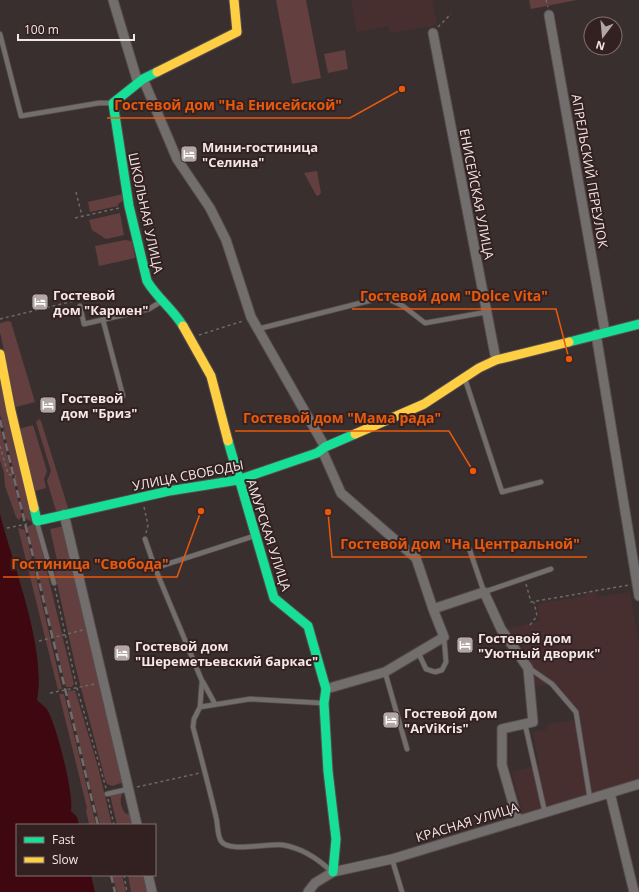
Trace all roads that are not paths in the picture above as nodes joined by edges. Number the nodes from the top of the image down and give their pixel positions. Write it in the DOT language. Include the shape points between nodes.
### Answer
graph roads {
  1 [pos="113,0"];
  2 [pos="234,0"];
  3 [pos="549,15"];
  4 [pos="433,33"];
  5 [pos="0,34"];
  6 [pos="140,81"];
  7 [pos="113,103"];
  8 [pos="163,300"];
  9 [pos="80,306"];
  10 [pos="487,312"];
  11 [pos="103,320"];
  12 [pos="639,324"];
  13 [pos="258,329"];
  14 [pos="600,333"];
  15 [pos="0,354"];
  16 [pos="496,360"];
  17 [pos="465,377"];
  18 [pos="123,396"];
  19 [pos="324,448"];
  20 [pos="238,480"];
  21 [pos="541,482"];
  22 [pos="64,514"];
  23 [pos="37,521"];
  24 [pos="254,536"];
  25 [pos="145,539"];
  26 [pos="469,548"];
  27 [pos="155,568"];
  28 [pos="551,569"];
  29 [pos="54,583"];
  30 [pos="484,592"];
  31 [pos="639,596"];
  32 [pos="433,609"];
  33 [pos="444,637"];
  34 [pos="418,652"];
  35 [pos="528,668"];
  36 [pos="385,672"];
  37 [pos="202,681"];
  38 [pos="326,689"];
  39 [pos="324,703"];
  40 [pos="215,704"];
  41 [pos="200,707"];
  42 [pos="525,724"];
  43 [pos="407,749"];
  44 [pos="639,784"];
  45 [pos="129,789"];
  46 [pos="610,793"];
  47 [pos="107,794"];
  48 [pos="590,799"];
  49 [pos="545,813"];
  50 [pos="518,821"];
  51 [pos="137,824"];
  52 [pos="392,859"];
  53 [pos="333,872"];
  54 [pos="148,876"];
  55 [pos="152,892"];
  56 [pos="308,892"];
  57 [pos="402,892"];
  58 [pos="634,892"];
  1 -- 6 [label="street"];
  2 -- 6 [label="street" via="237,32"];
  3 -- 14 [label="street, АПРЕЛЬСКИЙ ПЕРЕУЛОК"];
  4 -- 10 [label="street, ЕНИСЕЙСКАЯ УЛИЦА"];
  5 -- 7 [label="lane" via="21,116"];
  6 -- 7 [label="street"];
  6 -- 13 [label="street" via="177,159 210,208 226,240 252,319"];
  7 -- 8 [label="street, ШКОЛЬНАЯ УЛИЦА" via="129,206 144,275 152,291"];
  8 -- 11 [label="lane" via="150,309"];
  8 -- 20 [label="street, АМУРСКАЯ УЛИЦА" via="176,314 211,376"];
  9 -- 11 [label="lane" via="84,324"];
  10 -- 13 [label="lane" via="425,323 403,306 384,298"];
  10 -- 16 [label="street, ЕНИСЕЙСКАЯ УЛИЦА"];
  11 -- 18 [label="lane"];
  12 -- 14 [label="street, УЛИЦА СВОБОДЫ"];
  13 -- 19 [label="street"];
  14 -- 16 [label="street, УЛИЦА СВОБОДЫ"];
  14 -- 31 [label="street, АПРЕЛЬСКИЙ ПЕРЕУЛОК"];
  15 -- 23 [label="street"];
  16 -- 17 [label="street, УЛИЦА СВОБОДЫ"];
  17 -- 19 [label="street, УЛИЦА СВОБОДЫ" via="424,404"];
  17 -- 21 [label="lane" via="502,492"];
  19 -- 20 [label="street, УЛИЦА СВОБОДЫ"];
  19 -- 32 [label="street" via="341,493 416,558"];
  20 -- 22 [label="street, УЛИЦА СВОБОДЫ" via="169,491"];
  20 -- 24 [label="street, АМУРСКАЯ УЛИЦА"];
  22 -- 23 [label="street, УЛИЦА СВОБОДЫ"];
  22 -- 45 [label="street"];
  23 -- 29 [label="lane"];
  24 -- 27 [label="lane"];
  24 -- 38 [label="street, АМУРСКАЯ УЛИЦА" via="274,598 308,626"];
  25 -- 27 [label="lane"];
  26 -- 30 [label="lane"];
  27 -- 37 [label="lane"];
  28 -- 30 [label="lane"];
  30 -- 32 [label="street"];
  30 -- 35 [label="street" via="501,629"];
  32 -- 33 [label="street"];
  33 -- 34 [label="street"];
  33 -- 34 [label="lane" via="446,662 442,670 436,672 426,669"];
  34 -- 36 [label="street"];
  35 -- 42 [label="street" via="533,722"];
  35 -- 48 [label="lane" via="552,684 576,712"];
  36 -- 38 [label="street"];
  36 -- 43 [label="lane"];
  37 -- 40 [label="lane"];
  37 -- 41 [label="lane"];
  38 -- 39 [label="street, АМУРСКАЯ УЛИЦА"];
  39 -- 40 [label="lane" via="250,699"];
  39 -- 53 [label="street, АМУРСКАЯ УЛИЦА" via="328,779 336,839"];
  40 -- 41 [label="lane"];
  41 -- 53 [label="lane" via="193,727 223,844 236,847 289,846 318,859"];
  42 -- 49 [label="lane"];
  42 -- 50 [label="street" via="502,729 502,765"];
  44 -- 46 [label="street, КРАСНАЯ УЛИЦА"];
  45 -- 47 [label="lane"];
  45 -- 51 [label="street"];
  46 -- 48 [label="street, КРАСНАЯ УЛИЦА"];
  46 -- 58 [label="street"];
  48 -- 49 [label="street, КРАСНАЯ УЛИЦА"];
  49 -- 50 [label="street, КРАСНАЯ УЛИЦА"];
  50 -- 52 [label="street, КРАСНАЯ УЛИЦА"];
  52 -- 53 [label="street, КРАСНАЯ УЛИЦА"];
  52 -- 57 [label="lane"];
  53 -- 56 [label="street, КРАСНАЯ УЛИЦА" via="315,883"];
  54 -- 55 [label="street"];
}
